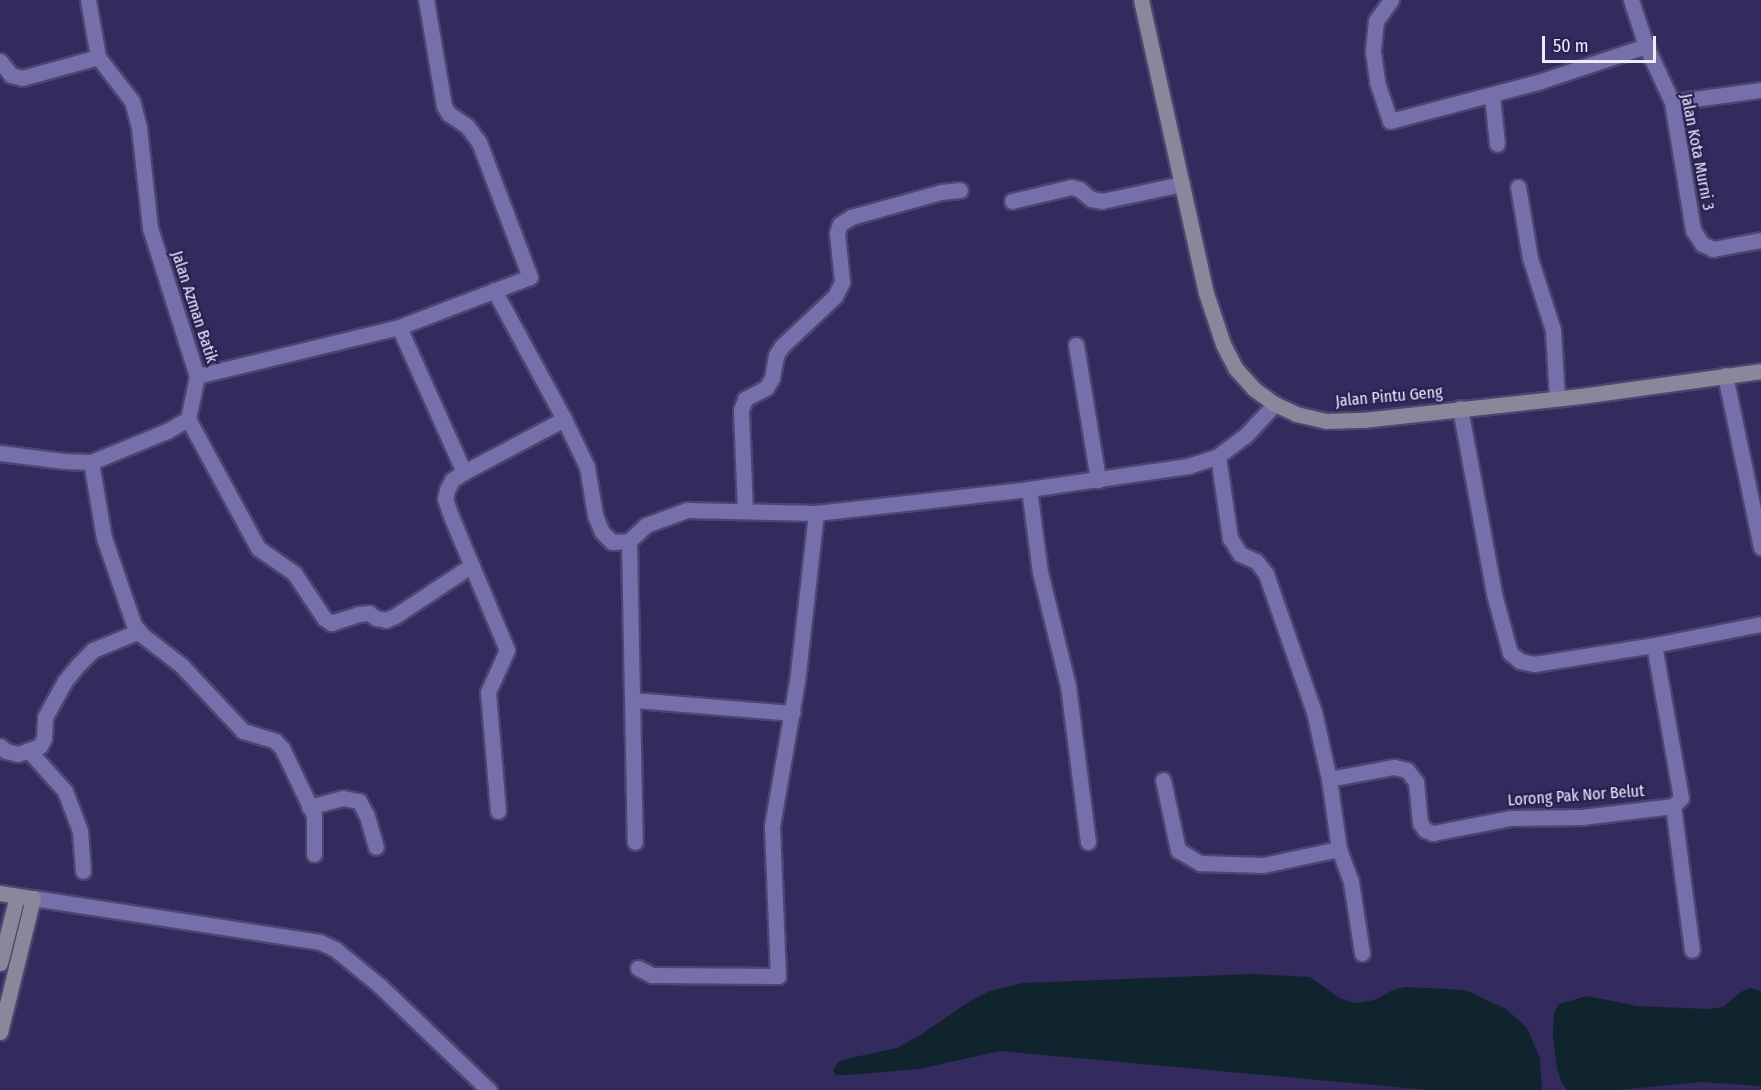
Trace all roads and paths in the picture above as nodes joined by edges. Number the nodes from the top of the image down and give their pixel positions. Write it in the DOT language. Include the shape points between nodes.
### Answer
graph roads {
  1 [pos="88,0"];
  2 [pos="426,0"];
  3 [pos="1141,0"];
  4 [pos="1390,0"];
  5 [pos="1631,0"];
  6 [pos="1646,46"];
  7 [pos="98,57"];
  8 [pos="0,61"];
  9 [pos="1761,90"];
  10 [pos="1492,95"];
  11 [pos="1672,102"];
  12 [pos="1497,144"];
  13 [pos="1182,184"];
  14 [pos="1518,188"];
  15 [pos="960,190"];
  16 [pos="1012,201"];
  17 [pos="1761,240"];
  18 [pos="494,290"];
  19 [pos="399,327"];
  20 [pos="1076,345"];
  21 [pos="1761,371"];
  22 [pos="1725,375"];
  23 [pos="197,376"];
  24 [pos="1557,399"];
  25 [pos="1275,404"];
  26 [pos="1461,408"];
  27 [pos="188,419"];
  28 [pos="564,419"];
  29 [pos="0,453"];
  30 [pos="1218,456"];
  31 [pos="91,462"];
  32 [pos="464,472"];
  33 [pos="1098,480"];
  34 [pos="1029,489"];
  35 [pos="745,511"];
  36 [pos="816,513"];
  37 [pos="629,541"];
  38 [pos="1761,548"];
  39 [pos="472,565"];
  40 [pos="1761,624"];
  41 [pos="139,631"];
  42 [pos="1654,645"];
  43 [pos="634,700"];
  44 [pos="792,713"];
  45 [pos="0,746"];
  46 [pos="30,752"];
  47 [pos="1329,779"];
  48 [pos="1163,780"];
  49 [pos="1673,806"];
  50 [pos="309,807"];
  51 [pos="498,811"];
  52 [pos="635,842"];
  53 [pos="1088,842"];
  54 [pos="376,847"];
  55 [pos="1339,849"];
  56 [pos="314,855"];
  57 [pos="83,871"];
  58 [pos="0,893"];
  59 [pos="17,896"];
  60 [pos="33,898"];
  61 [pos="0,922"];
  62 [pos="1692,950"];
  63 [pos="0,952"];
  64 [pos="1362,953"];
  65 [pos="0,963"];
  66 [pos="638,968"];
  67 [pos="0,1032"];
  68 [pos="489,1090"];
  1 -- 7 [label="street"];
  2 -- 18 [label="street" via="444,106 479,142 530,277"];
  3 -- 13 [label="main road, Jalan Pintu Geng"];
  4 -- 10 [label="street" via="1376,21 1373,52 1377,82 1390,121"];
  5 -- 6 [label="street, Jalan Kota Murni 3"];
  6 -- 10 [label="street"];
  6 -- 11 [label="street, Jalan Kota Murni 3"];
  7 -- 8 [label="street" via="22,78 10,75"];
  7 -- 23 [label="street, Jalan Azman Batik" via="132,101 139,128 150,228"];
  9 -- 11 [label="street"];
  10 -- 12 [label="street"];
  11 -- 17 [label="street, Jalan Kota Murni 3" via="1693,230 1702,244 1713,249"];
  13 -- 16 [label="street" via="1102,201 1090,199 1071,187"];
  13 -- 25 [label="main road, Jalan Pintu Geng" via="1206,293 1223,344 1236,369"];
  14 -- 24 [label="street" via="1530,258 1553,330"];
  15 -- 35 [label="street" via="851,217 840,224 837,233 842,282 835,296 782,346 766,388 745,399 741,410"];
  18 -- 19 [label="street"];
  18 -- 28 [label="street"];
  19 -- 23 [label="street"];
  19 -- 32 [label="street"];
  20 -- 33 [label="street"];
  21 -- 22 [label="main road, Jalan Pintu Geng"];
  22 -- 24 [label="main road, Jalan Pintu Geng"];
  22 -- 38 [label="street"];
  23 -- 27 [label="street, Jalan Azman Batik"];
  24 -- 26 [label="main road, Jalan Pintu Geng"];
  25 -- 26 [label="main road, Jalan Pintu Geng" via="1326,421"];
  25 -- 30 [label="street" via="1245,436"];
  26 -- 42 [label="street" via="1484,546 1510,653 1520,662 1534,664"];
  27 -- 31 [label="street"];
  27 -- 39 [label="street" via="258,548 294,573 331,623 369,613 386,620"];
  28 -- 32 [label="street"];
  28 -- 37 [label="street" via="587,467 602,532 612,542"];
  29 -- 31 [label="street"];
  30 -- 33 [label="street" via="1188,466"];
  30 -- 47 [label="street" via="1230,538 1240,554 1256,561 1266,574 1314,712"];
  31 -- 41 [label="street" via="104,538"];
  32 -- 39 [label="street" via="449,483 445,499"];
  33 -- 34 [label="street"];
  34 -- 36 [label="street"];
  34 -- 53 [label="street" via="1040,572 1068,686"];
  35 -- 36 [label="street"];
  35 -- 37 [label="street" via="687,510 646,525"];
  36 -- 44 [label="street"];
  37 -- 43 [label="street"];
  39 -- 51 [label="street" via="507,650 488,692"];
  40 -- 42 [label="street"];
  41 -- 46 [label="street" via="93,650 79,664 45,717 40,746"];
  41 -- 50 [label="street" via="181,665 243,731 275,741 282,748"];
  42 -- 49 [label="street" via="1681,798"];
  43 -- 44 [label="street"];
  43 -- 52 [label="street"];
  44 -- 66 [label="street" via="772,826 778,976 652,975"];
  45 -- 46 [label="street" via="18,754"];
  46 -- 57 [label="street" via="64,791 80,831"];
  47 -- 49 [label="street, Lorong Pak Nor Belut" via="1394,767 1407,770 1416,782 1420,823 1433,833 1510,818 1582,817"];
  47 -- 55 [label="street"];
  48 -- 55 [label="street" via="1178,850 1200,863 1263,865"];
  49 -- 62 [label="street"];
  50 -- 54 [label="street" via="343,798 359,801"];
  50 -- 56 [label="street" via="314,815"];
  55 -- 64 [label="street" via="1351,882"];
  58 -- 59 [label="main road"];
  59 -- 60 [label="main road"];
  59 -- 65 [label="main road"];
  60 -- 67 [label="main road"];
  60 -- 68 [label="street" via="320,942 335,949 380,986"];
  61 -- 63 [label="main road"];
}
